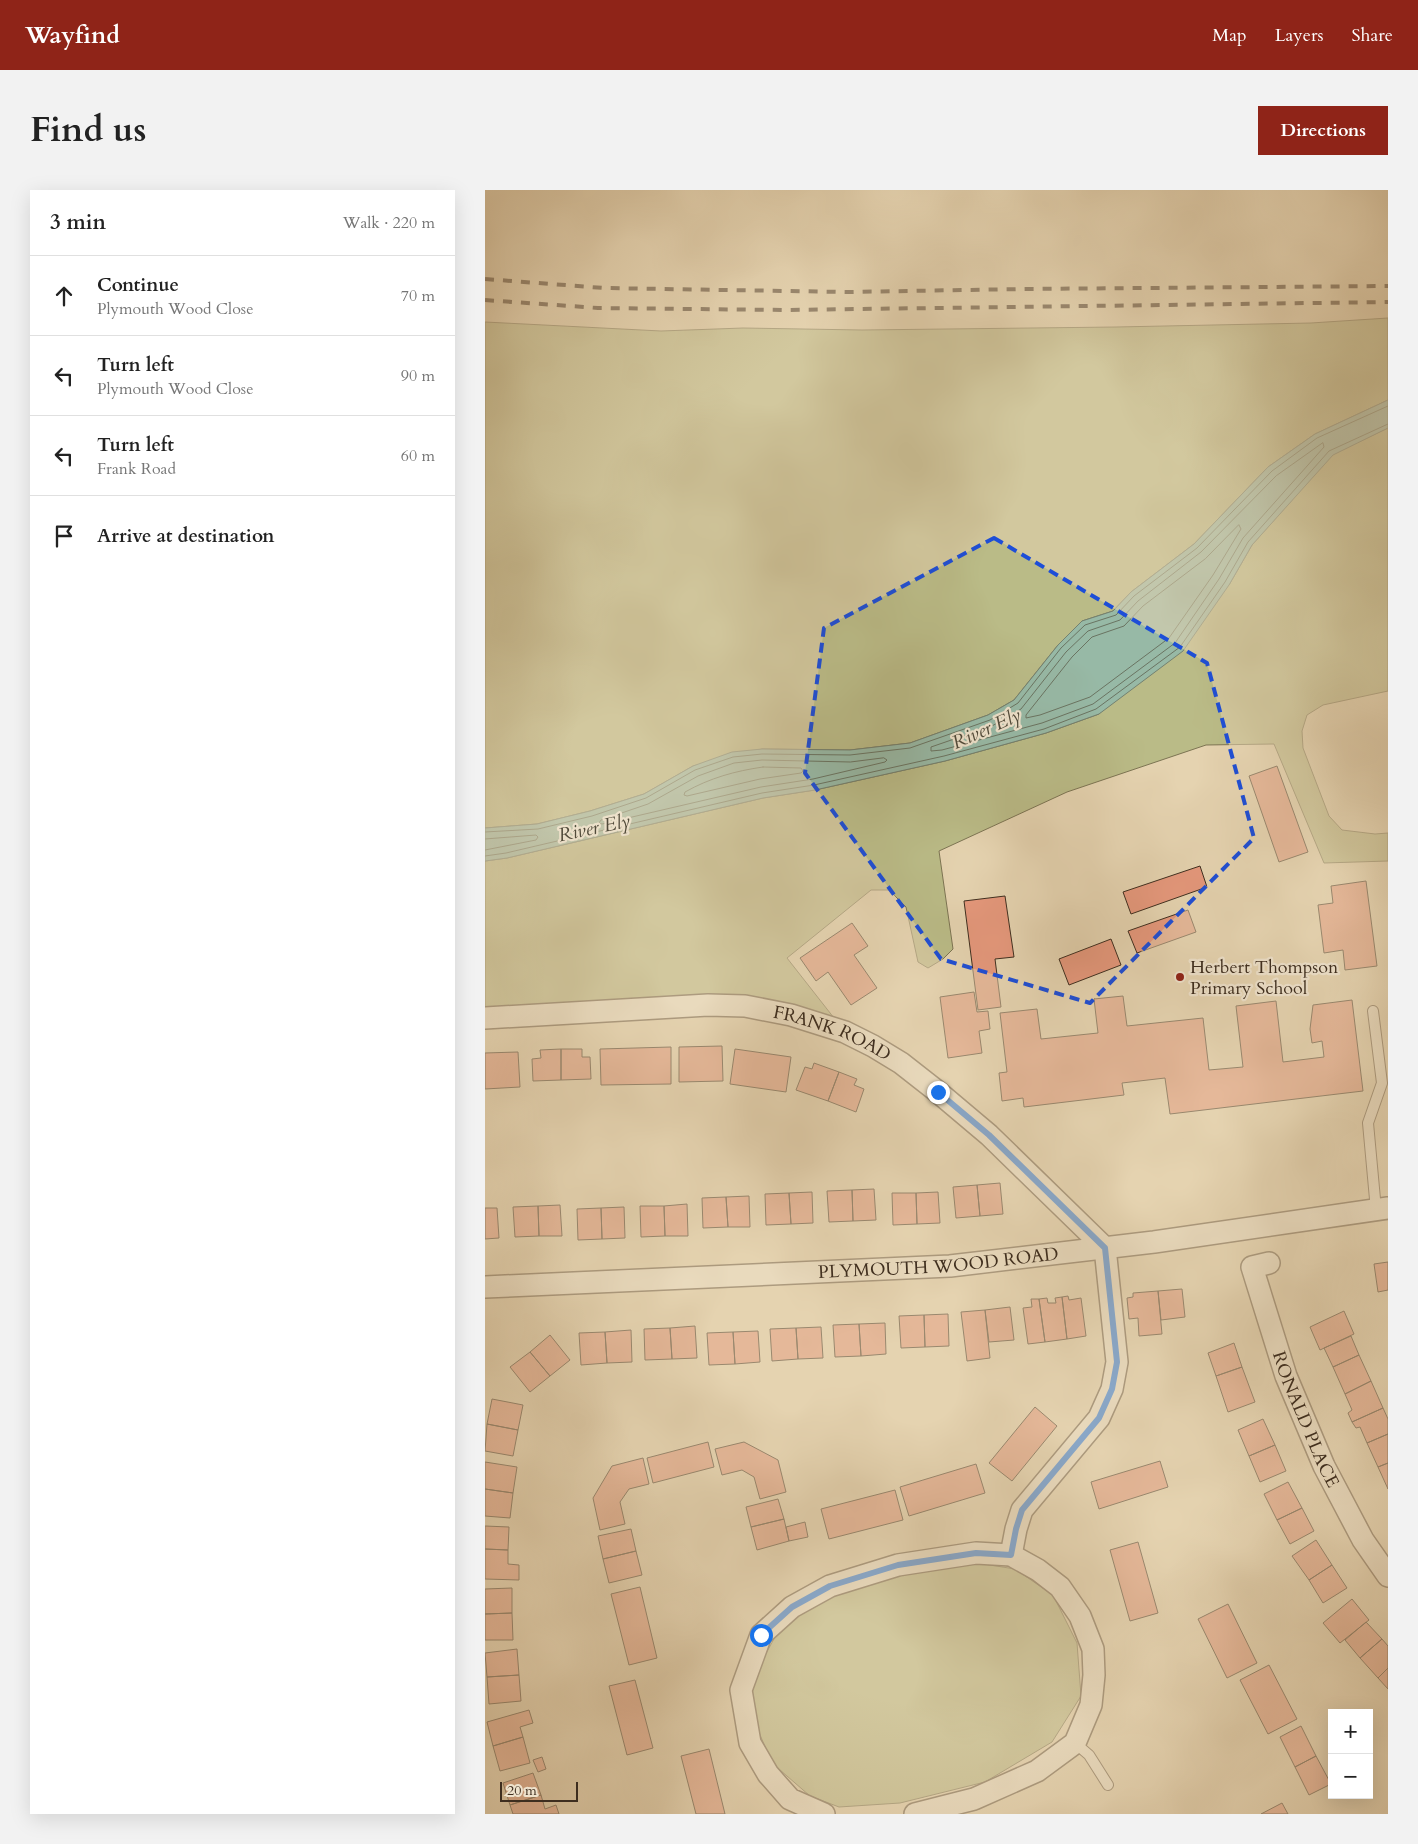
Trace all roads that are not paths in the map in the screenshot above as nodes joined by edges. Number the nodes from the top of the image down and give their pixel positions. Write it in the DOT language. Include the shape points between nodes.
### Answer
graph roads {
  1 [pos="1373,1011"];
  2 [pos="485,1018"];
  3 [pos="1382,1209"];
  4 [pos="1105,1248"];
  5 [pos="1269,1263"];
  6 [pos="485,1287"];
  7 [pos="1011,1555"];
  8 [pos="1388,1576"];
  9 [pos="1075,1743"];
  10 [pos="1108,1784"];
  11 [pos="823,1814"];
  12 [pos="915,1814"];
  1 -- 3 [label="lane" via="1382,1083 1368,1123"];
  2 -- 4 [label="street, FRANK ROAD" via="736,1006 791,1016 845,1032 901,1064 938,1092 989,1135"];
  3 -- 4 [label="street, PLYMOUTH WOOD ROAD"];
  4 -- 6 [label="street, PLYMOUTH WOOD ROAD" via="950,1266"];
  4 -- 7 [label="street" via="1117,1362 1112,1389 1099,1418 1022,1510"];
  5 -- 8 [label="street, RONALD PLACE" via="1252,1267 1286,1376 1324,1466 1363,1540"];
  7 -- 9 [label="street" via="1039,1570 1060,1587 1080,1616 1093,1649 1091,1705"];
  7 -- 11 [label="street" via="976,1553 898,1565 830,1586 792,1607 761,1635 741,1690 750,1743 768,1774 790,1799"];
  9 -- 10 [label="lane" via="1089,1755"];
  9 -- 12 [label="street" via="1037,1771 974,1799"];
}
